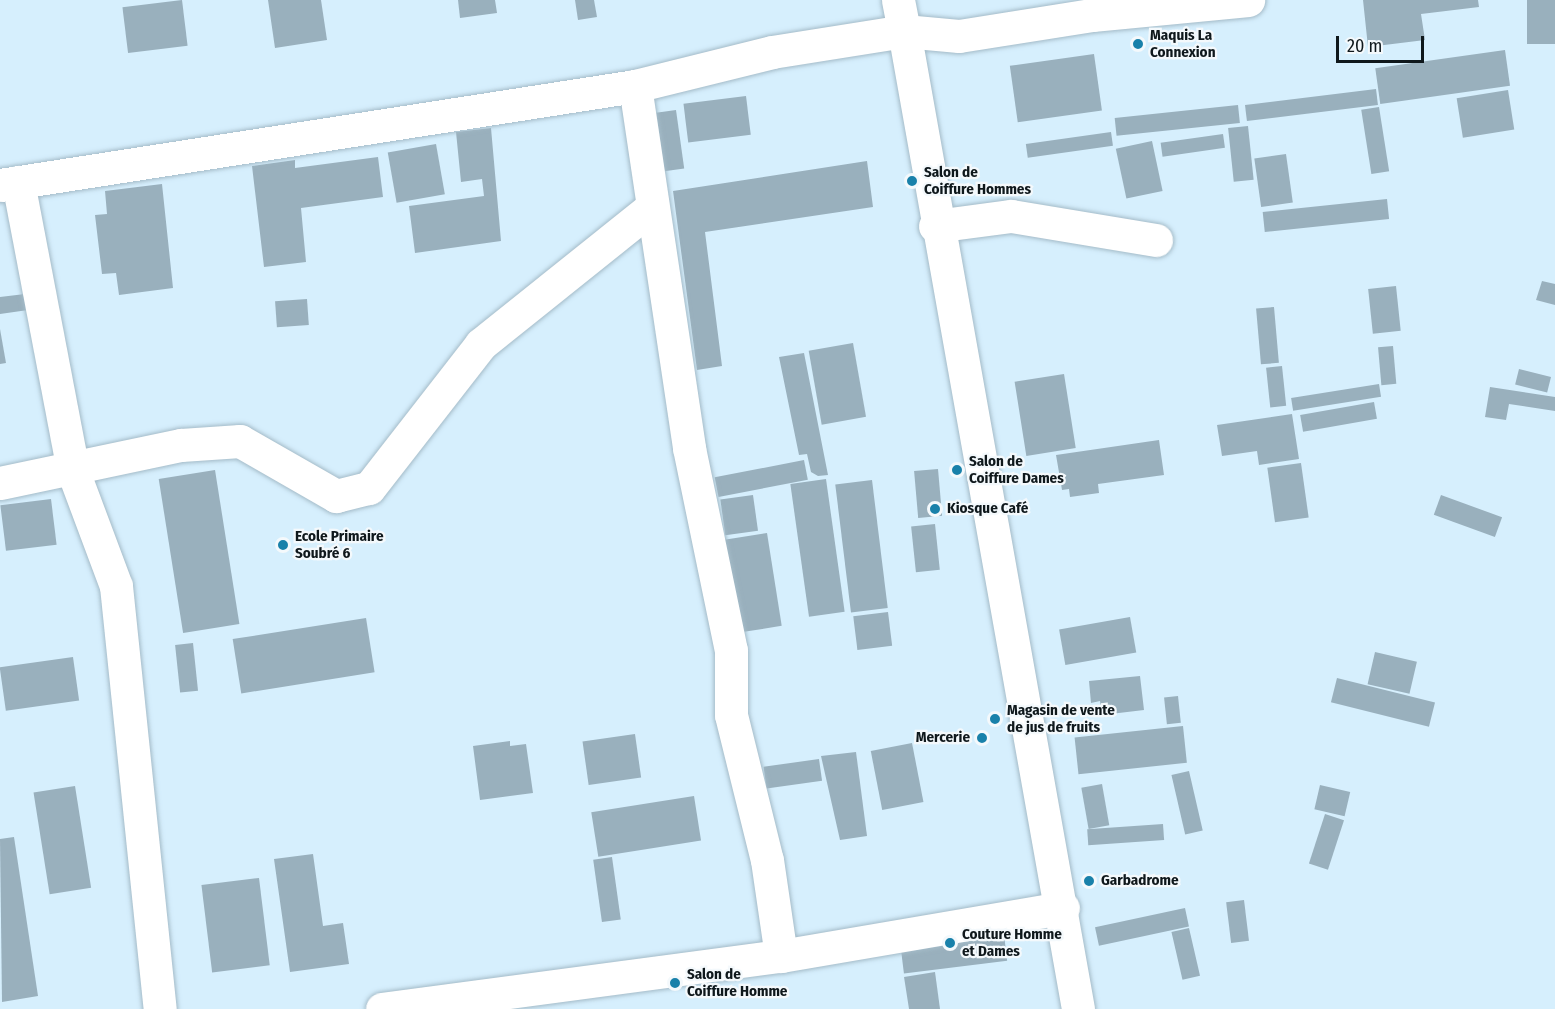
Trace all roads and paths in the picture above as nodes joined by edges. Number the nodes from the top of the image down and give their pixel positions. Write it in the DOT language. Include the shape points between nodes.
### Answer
graph roads {
  1 [pos="1248,0"];
  2 [pos="901,16"];
  3 [pos="635,86"];
  4 [pos="9,184"];
  5 [pos="652,207"];
  6 [pos="935,226"];
  7 [pos="1155,240"];
  8 [pos="74,471"];
  9 [pos="0,483"];
  10 [pos="1063,908"];
  11 [pos="780,956"];
  12 [pos="160,1009"];
  13 [pos="382,1009"];
  14 [pos="1078,1009"];
  1 -- 2 [label="street" via="1092,15 959,36"];
  2 -- 3 [label="street"];
  2 -- 6 [label="street"];
  3 -- 4 [label="street"];
  3 -- 5 [label="street"];
  4 -- 8 [label="street"];
  5 -- 8 [label="street" via="481,344 369,488 336,496 240,441 182,445"];
  5 -- 11 [label="street" via="689,448 731,650 731,715 766,860"];
  6 -- 7 [label="street" via="1011,216"];
  6 -- 10 [label="street"];
  8 -- 9 [label="street"];
  8 -- 12 [label="street" via="116,586"];
  10 -- 11 [label="street"];
  10 -- 14 [label="street"];
  11 -- 13 [label="street"];
}
